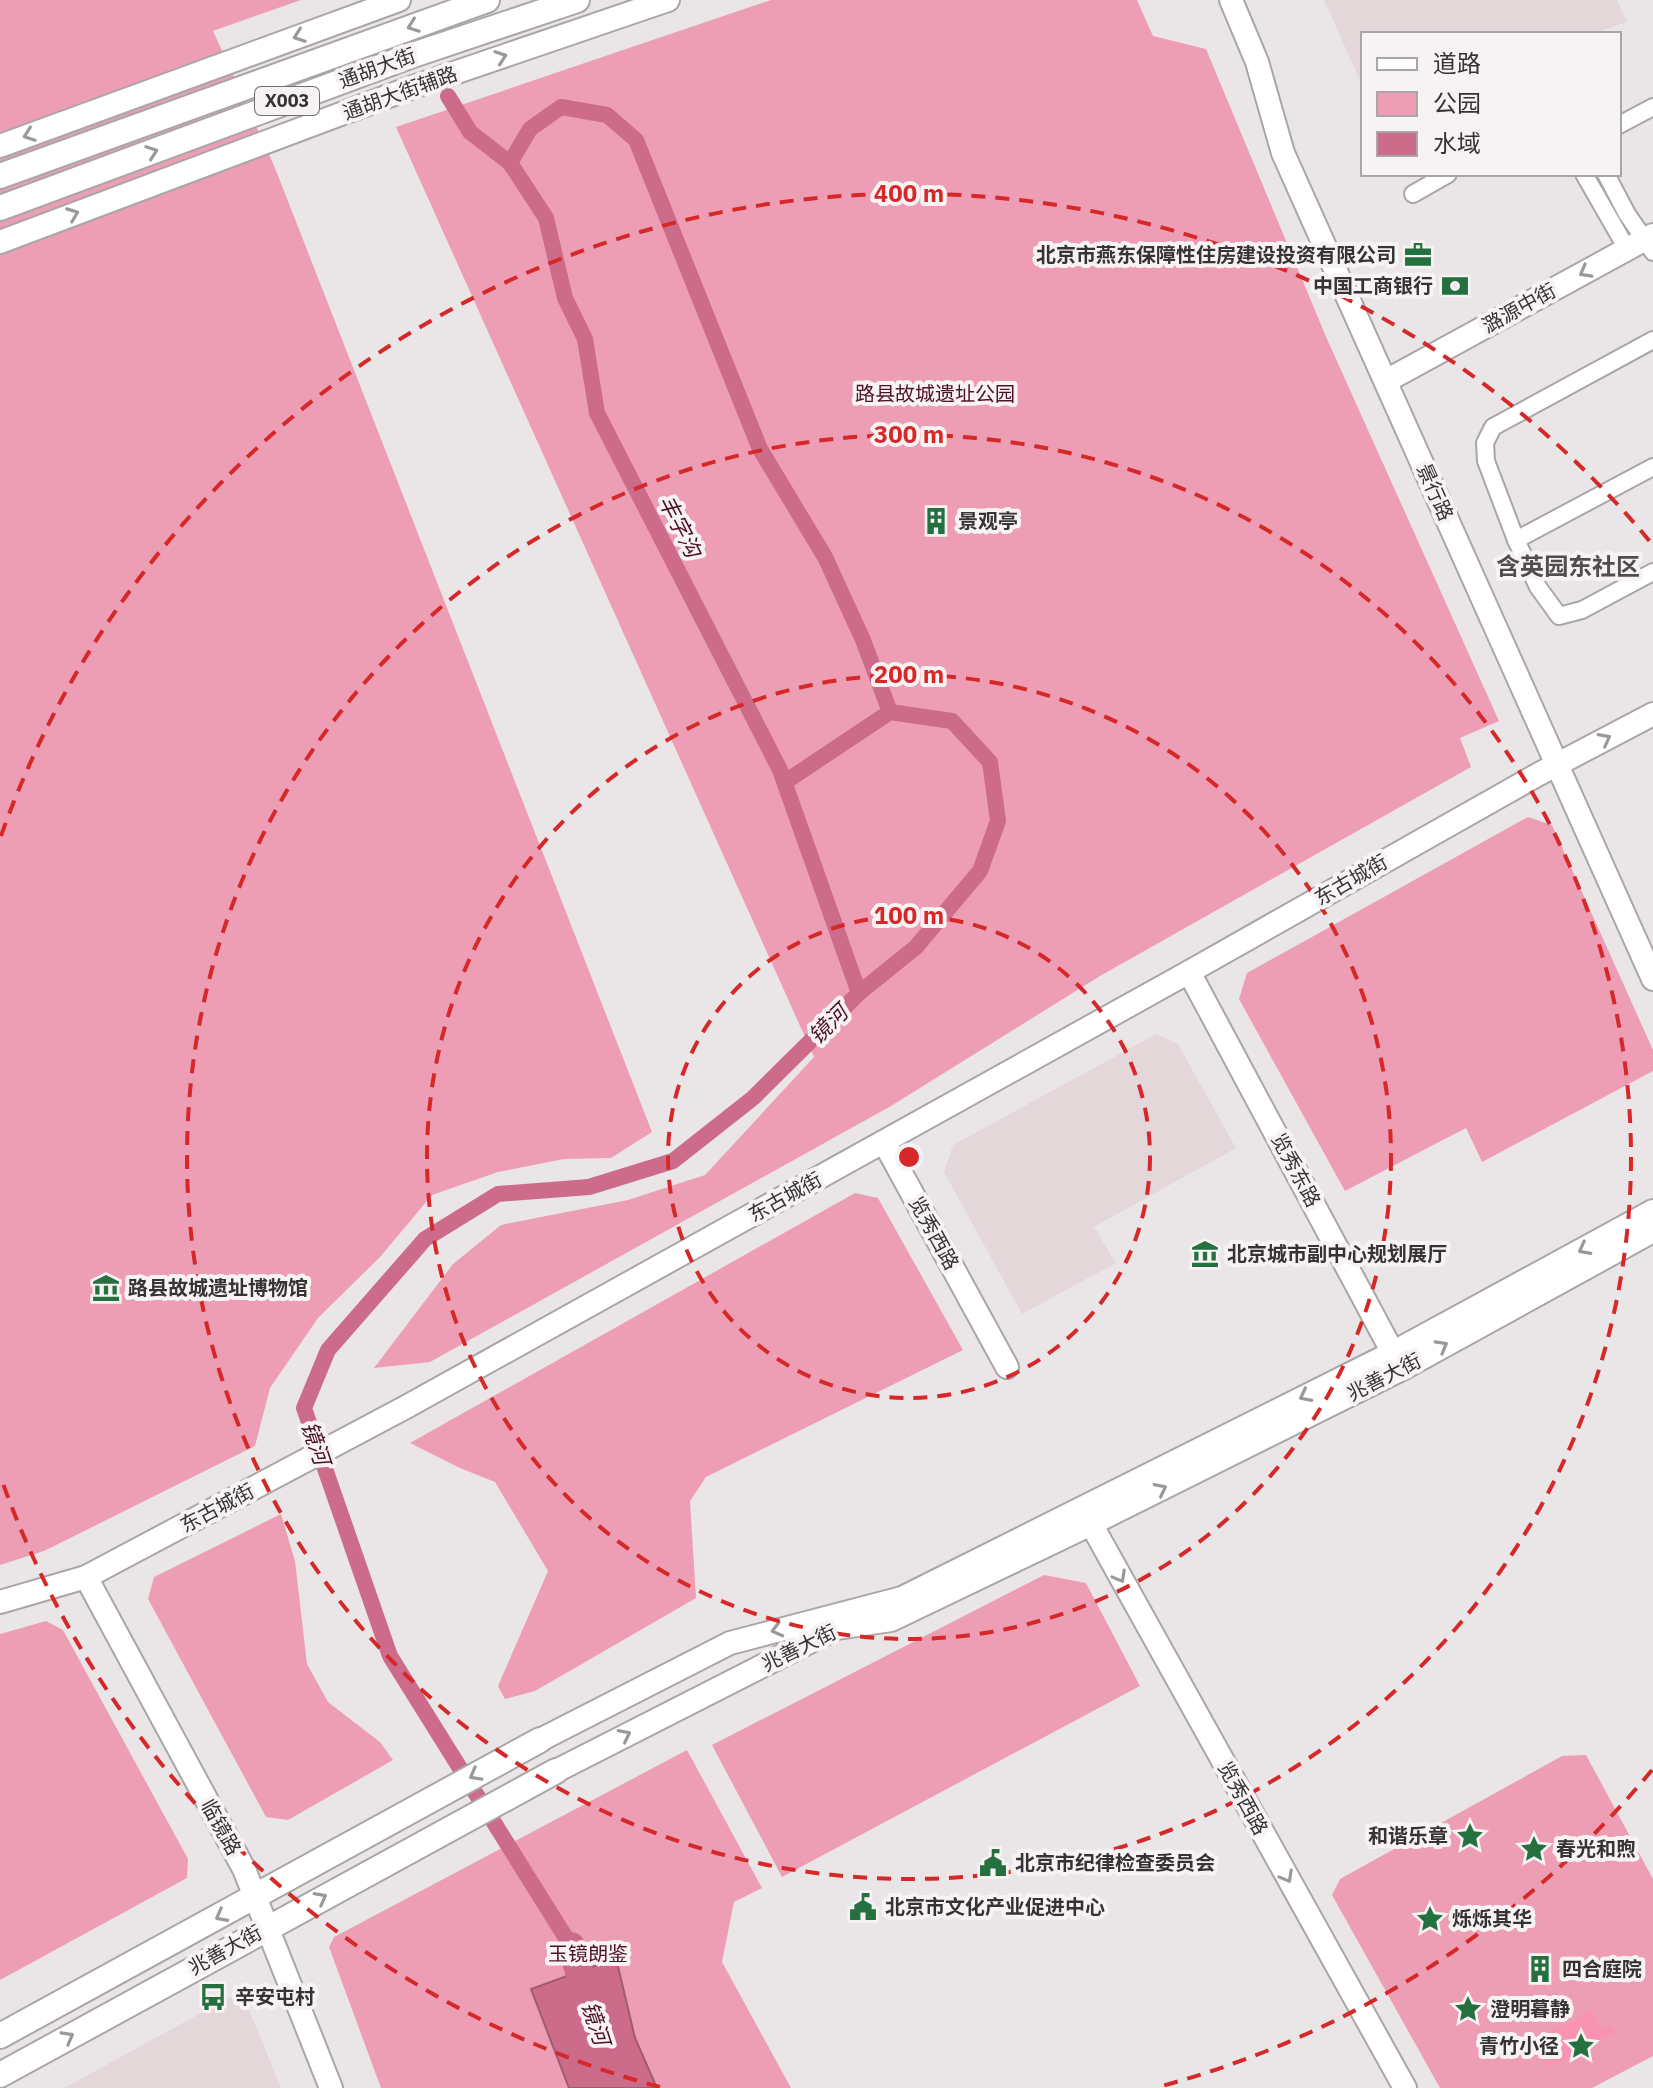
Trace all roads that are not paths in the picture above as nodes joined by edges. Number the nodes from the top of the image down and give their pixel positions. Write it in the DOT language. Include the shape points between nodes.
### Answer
graph roads {
  1 [pos="399,0"];
  2 [pos="487,0"];
  3 [pos="577,0"];
  4 [pos="668,0"];
  5 [pos="1231,0"];
  6 [pos="1653,107"];
  7 [pos="1621,124"];
  8 [pos="0,146"];
  9 [pos="0,176"];
  10 [pos="1444,176"];
  11 [pos="1586,176"];
  12 [pos="1607,176"];
  13 [pos="1413,194"];
  14 [pos="0,208"];
  15 [pos="0,242"];
  16 [pos="1644,244"];
  17 [pos="1653,340"];
  18 [pos="1386,381"];
  19 [pos="1653,467"];
  20 [pos="1516,540"];
  21 [pos="1653,572"];
  22 [pos="1653,714"];
  23 [pos="1558,765"];
  24 [pos="1646,946"];
  25 [pos="1189,972"];
  26 [pos="1653,979"];
  27 [pos="884,1142"];
  28 [pos="1653,1211"];
  29 [pos="1653,1231"];
  30 [pos="1398,1360"];
  31 [pos="1007,1367"];
  32 [pos="1086,1516"];
  33 [pos="86,1577"];
  34 [pos="0,1602"];
  35 [pos="540,1740"];
  36 [pos="556,1771"];
  37 [pos="257,1897"];
  38 [pos="268,1926"];
  39 [pos="0,2036"];
  40 [pos="0,2075"];
  41 [pos="331,2088"];
  42 [pos="1405,2088"];
  1 -- 8 [label="street, one-way"];
  2 -- 9 [label="main road, 通胡大街 / X003, one-way"];
  14 -- 3 [label="main road, 通胡大街 / X003, one-way"];
  15 -- 4 [label="street, 通胡大街辅路, one-way" via="410,88"];
  5 -- 18 [label="street, 景行路" via="1257,62 1283,153"];
  6 -- 7 [label="street"];
  10 -- 13 [label="street"];
  11 -- 16 [label="street"];
  12 -- 16 [label="street"];
  16 -- 18 [label="street, 潞源中街, one-way"];
  17 -- 20 [label="street" via="1493,427 1485,443 1486,461"];
  18 -- 23 [label="street, 景行路"];
  19 -- 20 [label="street"];
  20 -- 21 [label="street" via="1559,616 1582,610"];
  23 -- 22 [label="street, 东古城街, one-way"];
  23 -- 24 [label="street, 景行路"];
  23 -- 25 [label="street, 东古城街"];
  24 -- 26 [label="street, 景行路"];
  25 -- 27 [label="street, 东古城街"];
  25 -- 30 [label="street, 览秀东路"];
  27 -- 31 [label="street, 览秀西路"];
  27 -- 33 [label="street, 东古城街"];
  28 -- 30 [label="street, 兆善大街, one-way"];
  30 -- 29 [label="street, 兆善大街, one-way"];
  30 -- 32 [label="street, 兆善大街"];
  32 -- 35 [label="street, 兆善大街, one-way" via="902,1598 730,1643"];
  36 -- 32 [label="street, 兆善大街, one-way" via="837,1628 891,1620"];
  32 -- 42 [label="street, 览秀西路, one-way"];
  33 -- 34 [label="street, 东古城街"];
  33 -- 37 [label="street, 临镜路"];
  35 -- 37 [label="main road, 兆善大街, one-way"];
  38 -- 36 [label="main road, 兆善大街, one-way"];
  37 -- 38 [label="street, 临镜路"];
  37 -- 39 [label="main road, 兆善大街, one-way"];
  40 -- 38 [label="main road, 兆善大街, one-way"];
  38 -- 41 [label="street, 临镜路"];
}
